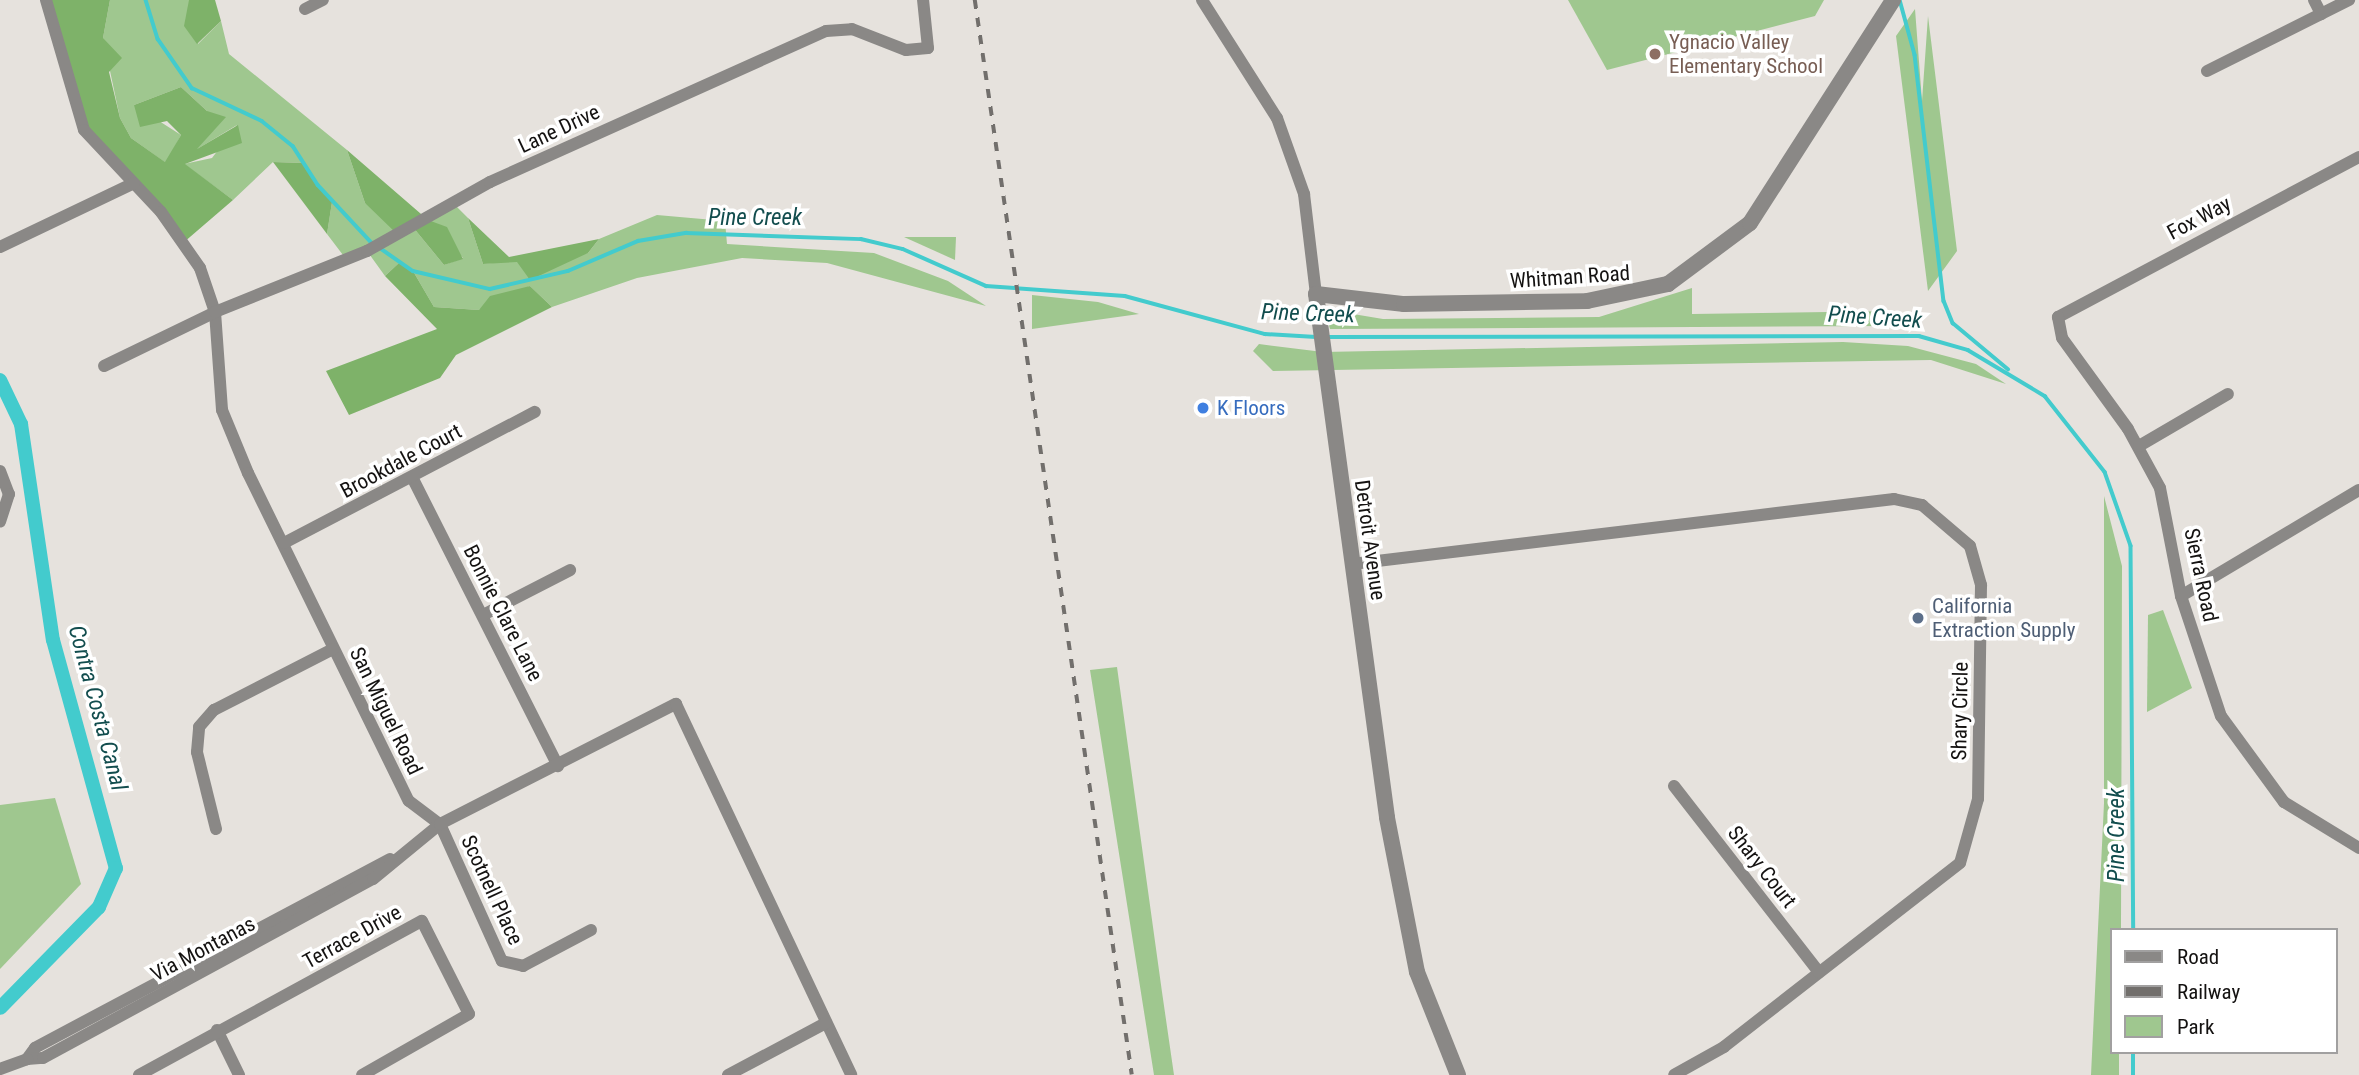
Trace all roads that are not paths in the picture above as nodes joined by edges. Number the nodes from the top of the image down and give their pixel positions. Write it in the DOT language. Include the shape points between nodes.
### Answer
graph roads {
  1 [pos="46,0"];
  2 [pos="323,0"];
  3 [pos="923,0"];
  4 [pos="1202,0"];
  5 [pos="1893,0"];
  6 [pos="2314,0"];
  7 [pos="2348,0"];
  8 [pos="306,9"];
  9 [pos="2321,14"];
  10 [pos="2207,71"];
  11 [pos="2359,157"];
  12 [pos="134,183"];
  13 [pos="0,247"];
  14 [pos="1316,294"];
  15 [pos="215,312"];
  16 [pos="2058,317"];
  17 [pos="104,366"];
  18 [pos="2228,394"];
  19 [pos="535,412"];
  20 [pos="2139,446"];
  21 [pos="0,471"];
  22 [pos="412,477"];
  23 [pos="2359,490"];
  24 [pos="0,523"];
  25 [pos="285,543"];
  26 [pos="1352,564"];
  27 [pos="570,570"];
  28 [pos="2181,596"];
  29 [pos="483,615"];
  30 [pos="334,649"];
  31 [pos="558,766"];
  32 [pos="1674,786"];
  33 [pos="440,824"];
  34 [pos="216,829"];
  35 [pos="2359,848"];
  36 [pos="591,930"];
  37 [pos="1819,972"];
  38 [pos="826,1023"];
  39 [pos="217,1030"];
  40 [pos="5,1068"];
  41 [pos="139,1075"];
  42 [pos="239,1075"];
  43 [pos="362,1075"];
  44 [pos="728,1075"];
  45 [pos="851,1075"];
  46 [pos="1458,1075"];
  47 [pos="1674,1075"];
  1 -- 12 [label="street, San Miguel Road" via="85,130"];
  2 -- 8 [label="street"];
  3 -- 15 [label="street, Lane Drive" via="928,48 906,50 852,29 826,31 502,176 367,251"];
  4 -- 14 [label="street, Detroit Avenue" via="1277,118 1304,194"];
  5 -- 14 [label="street, Whitman Road" via="1750,223 1668,284 1587,301 1404,304"];
  6 -- 9 [label="street"];
  7 -- 9 [label="street"];
  9 -- 10 [label="street"];
  11 -- 16 [label="street, Fox Way"];
  12 -- 13 [label="street"];
  12 -- 15 [label="street, San Miguel Road" via="200,268"];
  14 -- 26 [label="street, Detroit Avenue"];
  15 -- 17 [label="street, Lane Drive"];
  15 -- 25 [label="street, San Miguel Road" via="222,410"];
  16 -- 20 [label="street, Sierra Road" via="2062,338"];
  18 -- 20 [label="street"];
  19 -- 22 [label="street, Brookdale Court"];
  20 -- 28 [label="street, Sierra Road" via="2160,488"];
  21 -- 24 [label="street" via="9,494"];
  22 -- 25 [label="street, Brookdale Court"];
  22 -- 29 [label="street, Bonnie Clare Lane"];
  23 -- 28 [label="street"];
  25 -- 30 [label="street, San Miguel Road"];
  26 -- 37 [label="street, Shary Circle" via="1894,499 1922,505 1950,523 1970,546 1981,585 1973,830 1960,863"];
  26 -- 46 [label="street, Detroit Avenue" via="1410,943"];
  27 -- 29 [label="street"];
  28 -- 35 [label="street, Sierra Road" via="2221,716 2284,802"];
  29 -- 31 [label="street, Bonnie Clare Lane"];
  30 -- 33 [label="street, San Miguel Road" via="409,801"];
  30 -- 34 [label="street" via="214,710 199,727 197,752"];
  31 -- 33 [label="street"];
  31 -- 38 [label="street" via="676,704"];
  32 -- 37 [label="street, Shary Court"];
  33 -- 36 [label="street, Scotnell Place" via="502,961 523,966"];
  33 -- 40 [label="street, Via Montanas" via="390,859"];
  37 -- 47 [label="street, Shary Circle" via="1724,1047"];
  38 -- 44 [label="street"];
  38 -- 45 [label="street"];
  39 -- 41 [label="street"];
  39 -- 42 [label="street"];
  39 -- 43 [label="street, Terrace Drive" via="422,921 469,1014"];
}
